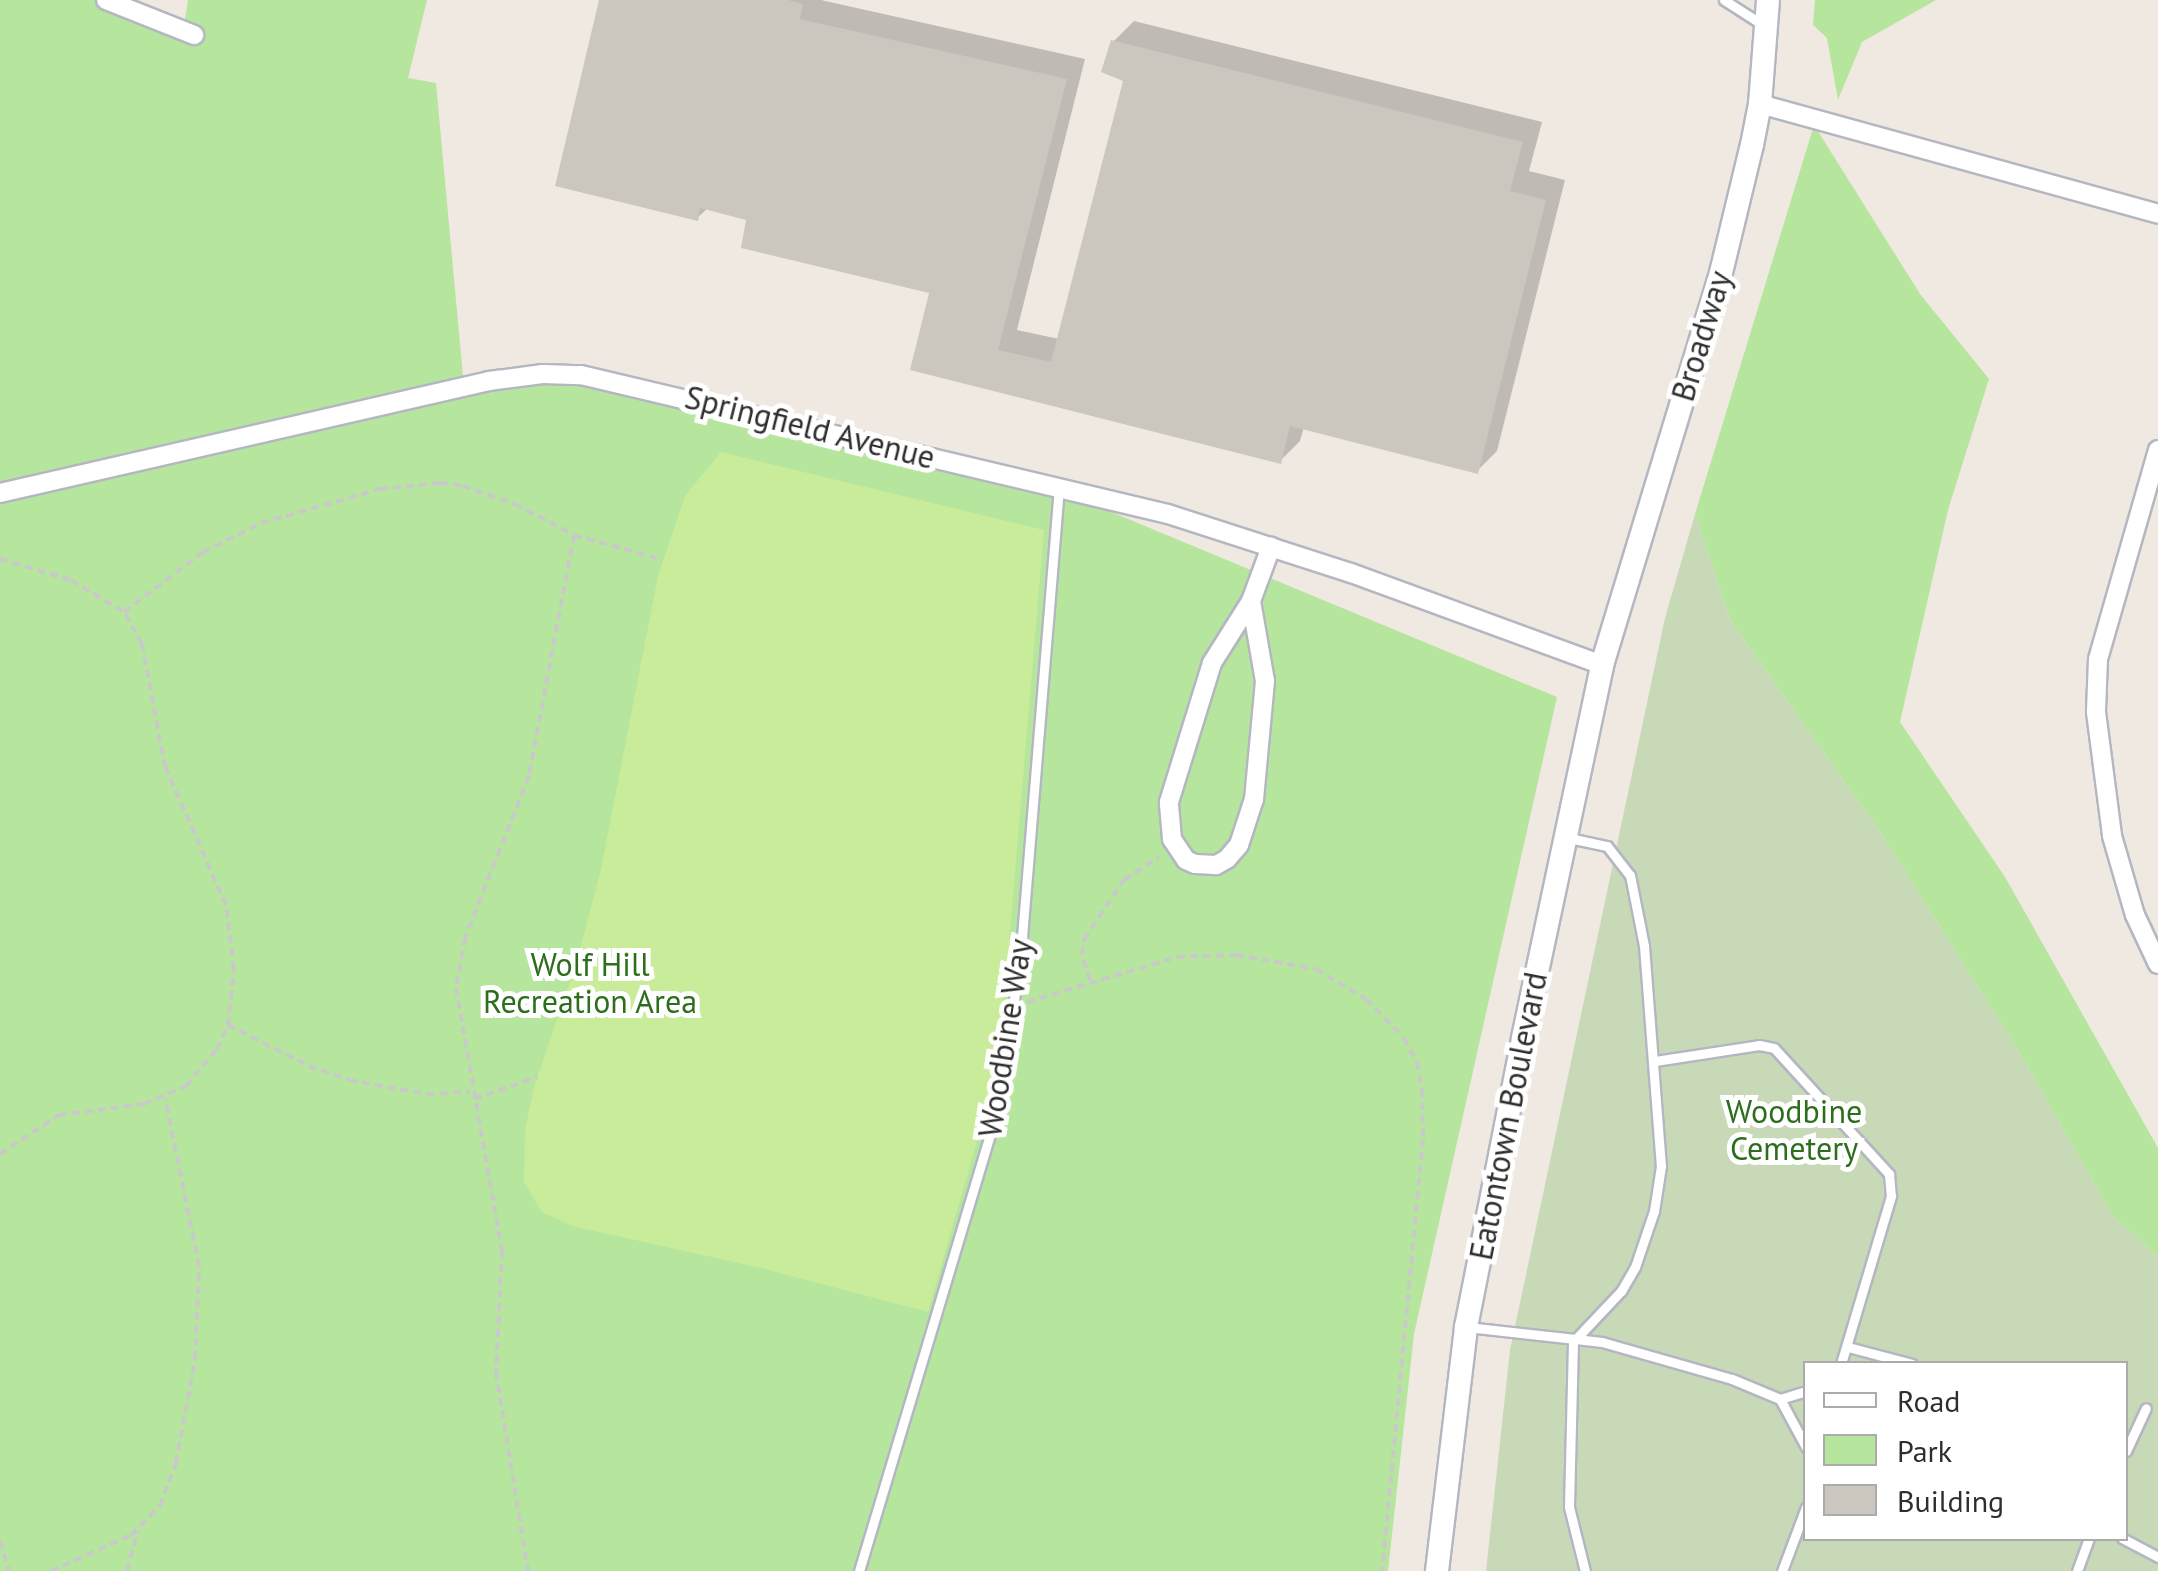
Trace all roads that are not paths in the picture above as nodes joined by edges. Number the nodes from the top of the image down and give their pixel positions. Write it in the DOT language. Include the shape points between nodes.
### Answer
graph roads {
  1 [pos="106,0"];
  2 [pos="1724,0"];
  3 [pos="1768,0"];
  4 [pos="1766,26"];
  5 [pos="194,35"];
  6 [pos="1760,104"];
  7 [pos="2158,214"];
  8 [pos="2158,450"];
  9 [pos="1059,487"];
  10 [pos="0,494"];
  11 [pos="1271,547"];
  12 [pos="1251,601"];
  13 [pos="1602,666"];
  14 [pos="1566,838"];
  15 [pos="2158,964"];
  16 [pos="1656,1061"];
  17 [pos="1466,1327"];
  18 [pos="1572,1342"];
  19 [pos="1848,1347"];
  20 [pos="1842,1361"];
  21 [pos="1901,1361"];
  22 [pos="1803,1391"];
  23 [pos="1780,1400"];
  24 [pos="2146,1408"];
  25 [pos="1803,1442"];
  26 [pos="2128,1448"];
  27 [pos="1803,1516"];
  28 [pos="2088,1541"];
  29 [pos="2128,1541"];
  30 [pos="2158,1556"];
  31 [pos="859,1571"];
  32 [pos="1437,1571"];
  33 [pos="1585,1571"];
  34 [pos="1782,1571"];
  35 [pos="2078,1571"];
  1 -- 5 [label="street"];
  2 -- 4 [label="lane"];
  3 -- 4 [label="street, Broadway"];
  4 -- 6 [label="street, Broadway"];
  6 -- 7 [label="street"];
  6 -- 13 [label="street, Broadway" via="1720,281"];
  8 -- 15 [label="street" via="2098,659 2096,712 2112,836 2135,915"];
  9 -- 10 [label="street, Springfield Avenue" via="616,380 542,374 489,380"];
  9 -- 11 [label="street, Springfield Avenue"];
  9 -- 31 [label="lane, Woodbine Way" via="1002,1094"];
  11 -- 12 [label="street"];
  11 -- 13 [label="street, Springfield Avenue"];
  12 -- 12 [label="street" via="1212,663 1169,802 1176,847 1195,864 1216,865 1239,845 1254,800 1265,681"];
  13 -- 14 [label="street, Eatontown Boulevard"];
  14 -- 16 [label="lane" via="1607,846 1630,874"];
  14 -- 17 [label="street, Eatontown Boulevard"];
  16 -- 18 [label="lane" via="1660,1166 1643,1248 1620,1291"];
  16 -- 19 [label="lane" via="1774,1048 1889,1174 1891,1196"];
  17 -- 18 [label="lane"];
  17 -- 32 [label="street, Eatontown Boulevard"];
  18 -- 23 [label="lane" via="1602,1342 1732,1379"];
  18 -- 33 [label="lane" via="1569,1507"];
  19 -- 20 [label="lane"];
  19 -- 21 [label="lane"];
  22 -- 23 [label="lane"];
  23 -- 25 [label="lane"];
  24 -- 26 [label="lane"];
  27 -- 34 [label="lane"];
  28 -- 35 [label="lane"];
  29 -- 30 [label="lane"];
}
